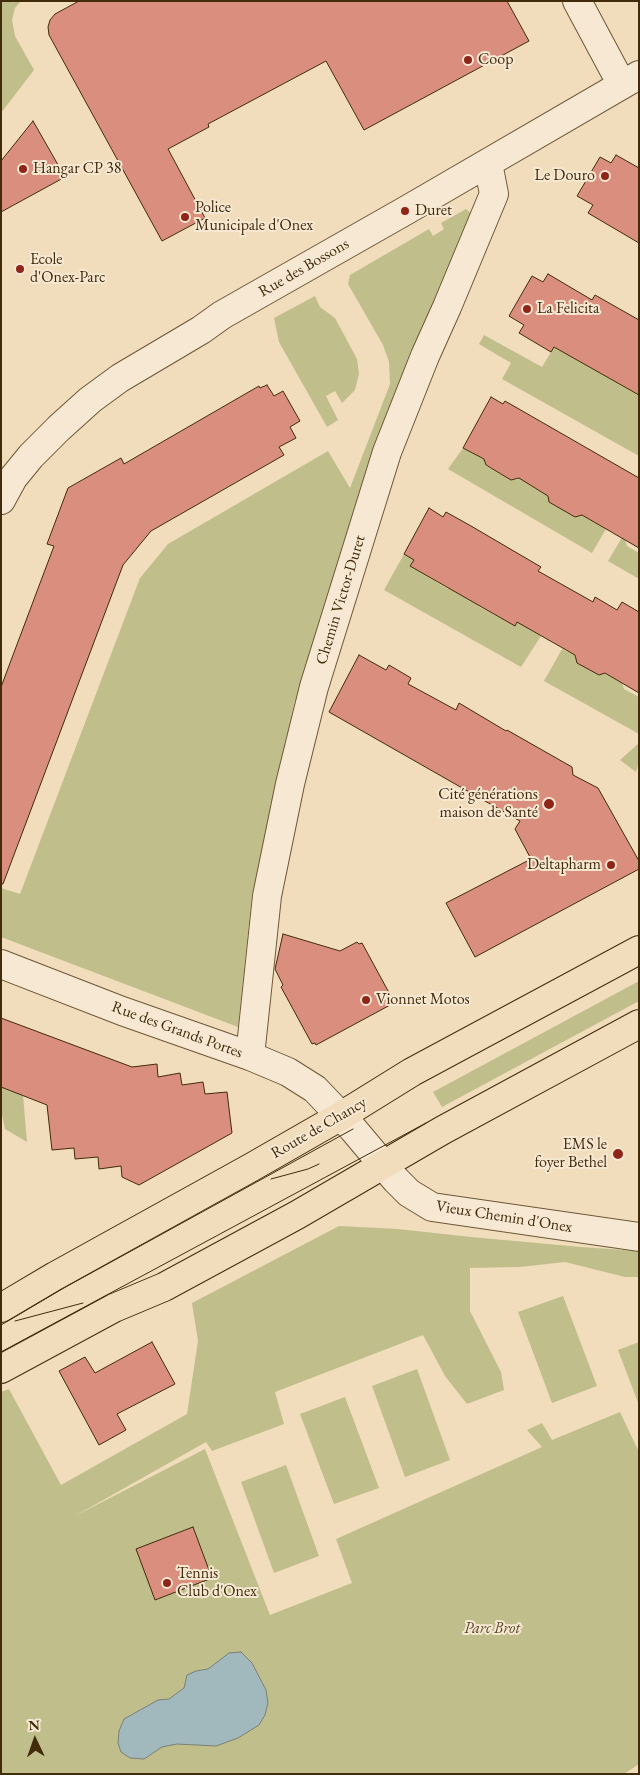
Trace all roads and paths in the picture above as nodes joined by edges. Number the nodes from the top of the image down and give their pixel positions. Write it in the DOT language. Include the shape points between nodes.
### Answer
graph roads {
  1 [pos="577,1"];
  2 [pos="630,80"];
  3 [pos="488,163"];
  4 [pos="1,500"];
  5 [pos="639,950"];
  6 [pos="1,964"];
  7 [pos="639,1024"];
  8 [pos="250,1056"];
  9 [pos="341,1116"];
  10 [pos="384,1165"];
  11 [pos="639,1237"];
  12 [pos="1,1308"];
  13 [pos="1,1369"];
  1 -- 2 [label="street"];
  2 -- 3 [label="street, Rue des Bossons"];
  3 -- 4 [label="street, Rue des Bossons" via="222,315 120,378 90,400 31,456"];
  3 -- 8 [label="street, Chemin Victor-Duret" via="494,194 387,452 314,687 267,896"];
  5 -- 9 [label="main road, Route de Chancy" via="412,1072"];
  6 -- 8 [label="street, Rue des Grands Portes"];
  7 -- 10 [label="main road"];
  8 -- 9 [label="street, Rue des Grands Portes" via="288,1072 315,1089"];
  9 -- 10 [label="street, Rue des Grands Portes"];
  9 -- 12 [label="main road, Route de Chancy"];
  10 -- 11 [label="street, Vieux Chemin d'Onex" via="409,1193 432,1207"];
  10 -- 13 [label="main road" via="164,1288 114,1308"];
}
